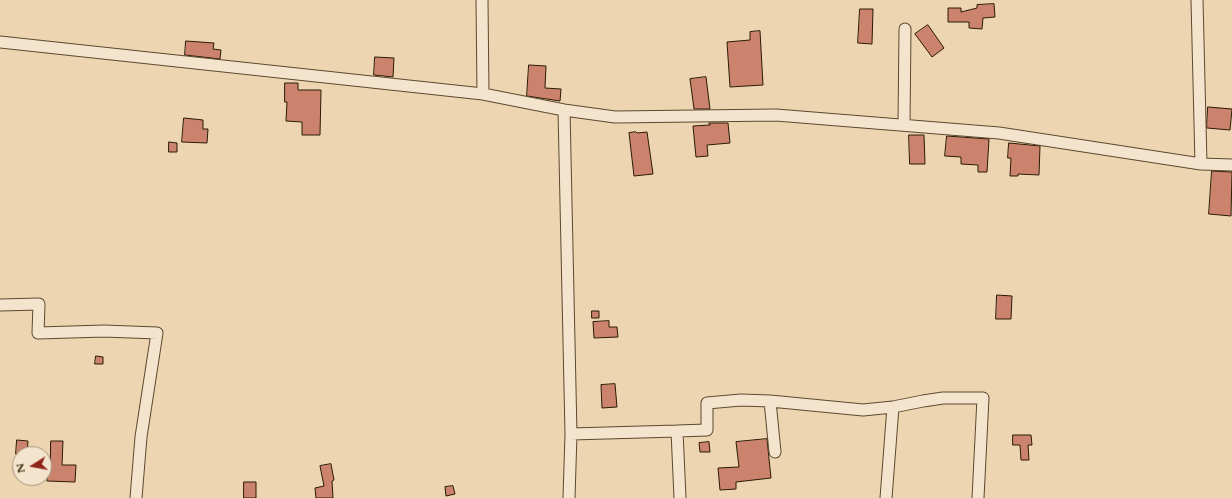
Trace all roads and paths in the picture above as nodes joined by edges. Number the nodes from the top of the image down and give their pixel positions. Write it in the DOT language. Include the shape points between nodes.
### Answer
graph roads {
  1 [pos="482,0"];
  2 [pos="1198,0"];
  3 [pos="905,29"];
  4 [pos="0,42"];
  5 [pos="483,94"];
  6 [pos="564,110"];
  7 [pos="904,125"];
  8 [pos="1201,164"];
  9 [pos="1232,165"];
  10 [pos="0,305"];
  11 [pos="770,401"];
  12 [pos="893,407"];
  13 [pos="677,431"];
  14 [pos="571,434"];
  15 [pos="775,452"];
  16 [pos="136,498"];
  17 [pos="568,498"];
  18 [pos="680,498"];
  19 [pos="886,498"];
  20 [pos="978,498"];
  1 -- 5 [label="street"];
  2 -- 8 [label="street"];
  3 -- 7 [label="street"];
  4 -- 5 [label="street"];
  5 -- 6 [label="street"];
  6 -- 7 [label="street" via="615,117 776,115"];
  6 -- 14 [label="street"];
  7 -- 8 [label="street" via="999,133"];
  8 -- 9 [label="street"];
  10 -- 16 [label="street" via="39,304 38,333 104,331 157,334 141,436"];
  11 -- 12 [label="street" via="863,410"];
  11 -- 13 [label="street" via="707,403 707,430"];
  11 -- 15 [label="street"];
  12 -- 19 [label="street"];
  12 -- 20 [label="street" via="943,398 983,398"];
  13 -- 14 [label="street"];
  13 -- 18 [label="street"];
  14 -- 17 [label="street"];
}
